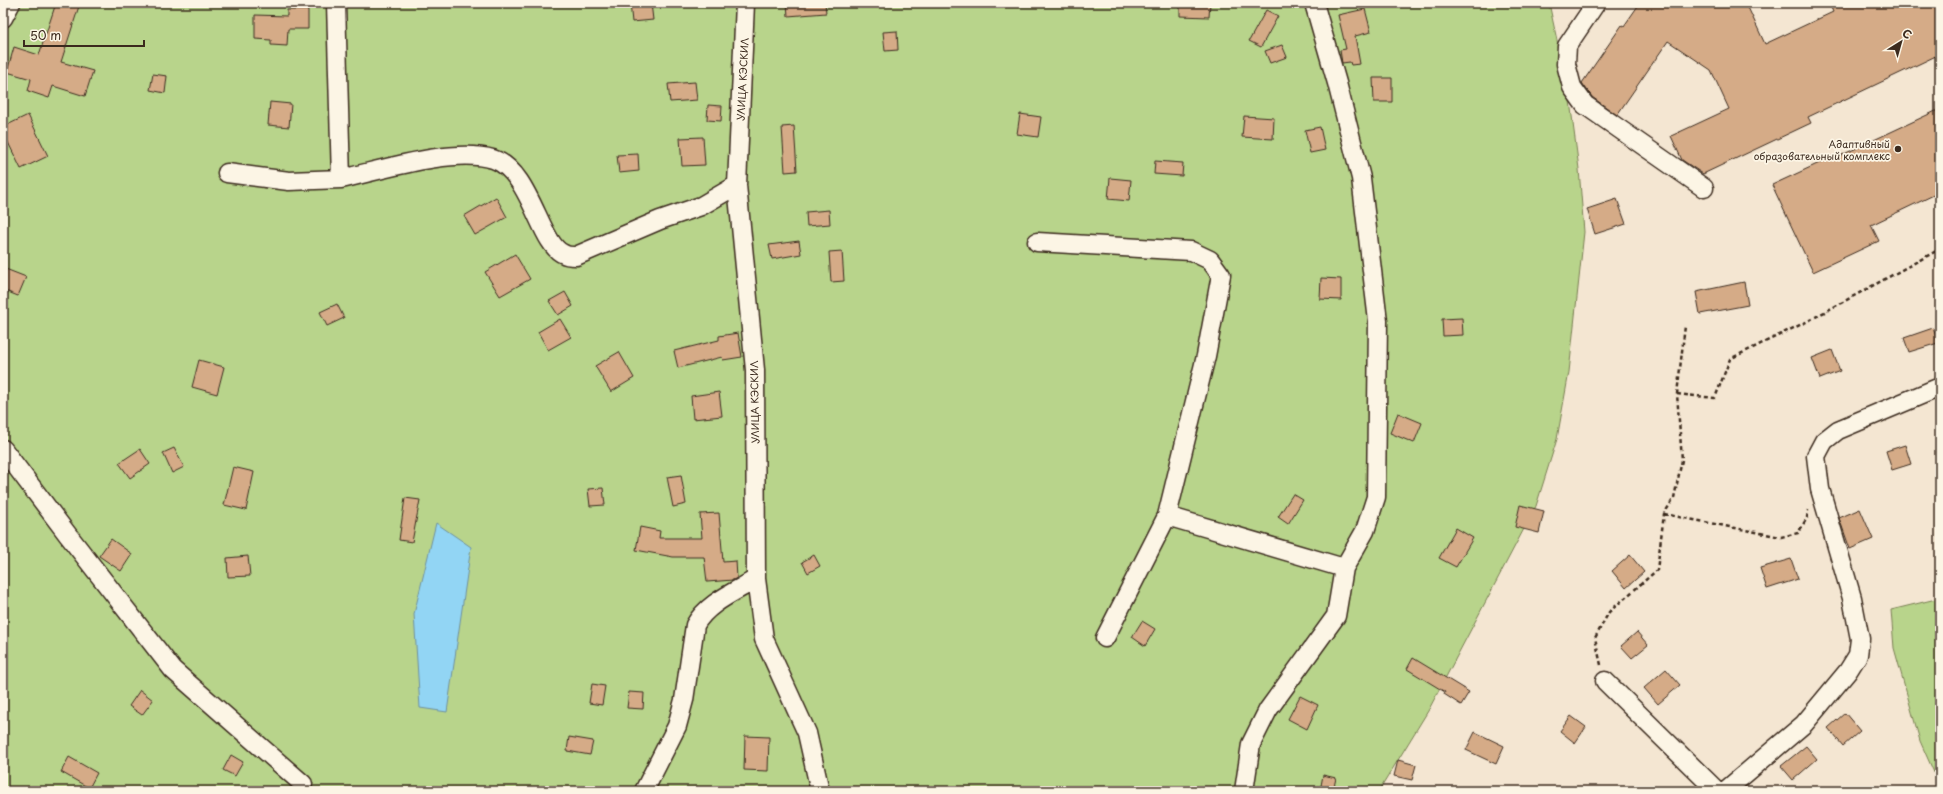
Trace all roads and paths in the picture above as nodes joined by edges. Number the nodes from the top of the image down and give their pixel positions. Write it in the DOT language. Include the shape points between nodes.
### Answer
graph roads {
  1 [pos="11,3"];
  2 [pos="336,3"];
  3 [pos="746,3"];
  4 [pos="1314,3"];
  5 [pos="1596,3"];
  6 [pos="3,18"];
  7 [pos="227,173"];
  8 [pos="341,179"];
  9 [pos="737,185"];
  10 [pos="1704,188"];
  11 [pos="1038,242"];
  12 [pos="1940,249"];
  13 [pos="1685,326"];
  14 [pos="1940,387"];
  15 [pos="1677,394"];
  16 [pos="3,449"];
  17 [pos="1820,489"];
  18 [pos="1664,514"];
  19 [pos="1166,516"];
  20 [pos="1344,568"];
  21 [pos="756,579"];
  22 [pos="1105,638"];
  23 [pos="1605,681"];
  24 [pos="303,784"];
  25 [pos="644,791"];
  26 [pos="820,791"];
  27 [pos="1244,791"];
  28 [pos="1717,791"];
  29 [pos="1725,791"];
  1 -- 6 [label="street"];
  2 -- 8 [label="street"];
  3 -- 9 [label="street, УЛИЦА КЭСКИЛ"];
  4 -- 20 [label="street" via="1361,178 1378,321 1376,497 1365,531"];
  5 -- 10 [label="street" via="1567,46 1566,64 1572,87 1585,105"];
  7 -- 8 [label="street" via="289,182"];
  8 -- 9 [label="street" via="436,158 473,157 494,160 512,171 553,245 563,254 576,256 660,220 701,206"];
  9 -- 21 [label="street, УЛИЦА КЭСКИЛ" via="755,370"];
  11 -- 19 [label="street" via="1191,251 1210,260 1221,275 1206,356"];
  12 -- 15 [label="path" via="1808,321 1730,359 1715,398"];
  13 -- 15 [label="path"];
  14 -- 17 [label="street" via="1838,430 1824,441 1816,456"];
  15 -- 18 [label="path" via="1682,460 1674,498"];
  16 -- 24 [label="street" via="173,670"];
  17 -- 18 [label="path" via="1808,508 1807,518 1798,533 1781,537"];
  17 -- 29 [label="street" via="1852,598 1860,639 1858,655 1848,672 1804,724"];
  18 -- 23 [label="path" via="1657,570 1609,612 1595,638"];
  19 -- 20 [label="street"];
  19 -- 22 [label="street"];
  20 -- 27 [label="street" via="1336,616 1268,710 1251,744"];
  21 -- 25 [label="street" via="708,608 695,625 684,700 677,726"];
  21 -- 26 [label="street, УЛИЦА КЭСКИЛ" via="764,639 807,733"];
  23 -- 28 [label="street"];
}
